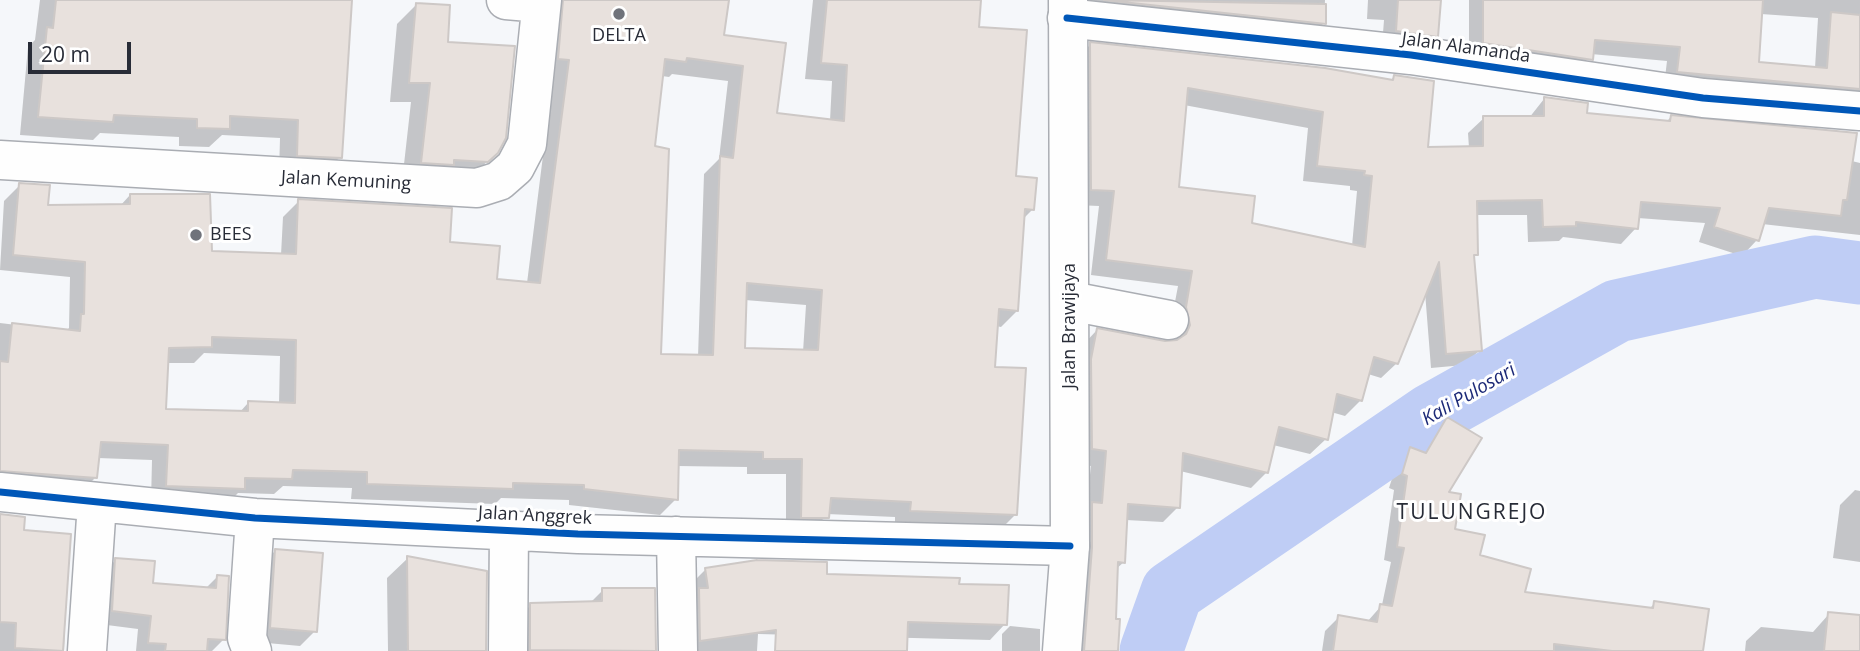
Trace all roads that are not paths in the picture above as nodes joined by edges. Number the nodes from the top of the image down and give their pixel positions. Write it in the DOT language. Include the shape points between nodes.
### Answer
graph roads {
  1 [pos="530,1"];
  2 [pos="1067,9"];
  3 [pos="1860,111"];
  4 [pos="0,160"];
  5 [pos="1070,301"];
  6 [pos="1169,320"];
  7 [pos="0,492"];
  8 [pos="97,503"];
  9 [pos="255,519"];
  10 [pos="509,530"];
  11 [pos="676,536"];
  12 [pos="1070,546"];
  13 [pos="86,651"];
  14 [pos="252,651"];
  15 [pos="508,651"];
  16 [pos="678,651"];
  17 [pos="1062,651"];
  1 -- 4 [label="street, Jalan Kemuning" via="527,144 515,167 499,181 477,188"];
  2 -- 3 [label="street, Jalan Alamanda" via="1703,98"];
  2 -- 5 [label="street, Jalan Brawijaya"];
  5 -- 6 [label="street"];
  5 -- 12 [label="street, Jalan Brawijaya"];
  7 -- 8 [label="street, Jalan Anggrek"];
  8 -- 9 [label="street, Jalan Anggrek"];
  8 -- 13 [label="street"];
  9 -- 10 [label="street, Jalan Anggrek"];
  9 -- 14 [label="street" via="247,638"];
  10 -- 11 [label="street, Jalan Anggrek"];
  10 -- 15 [label="street"];
  11 -- 12 [label="street, Jalan Anggrek"];
  11 -- 16 [label="street"];
  12 -- 17 [label="street, Jalan Brawijaya"];
}
